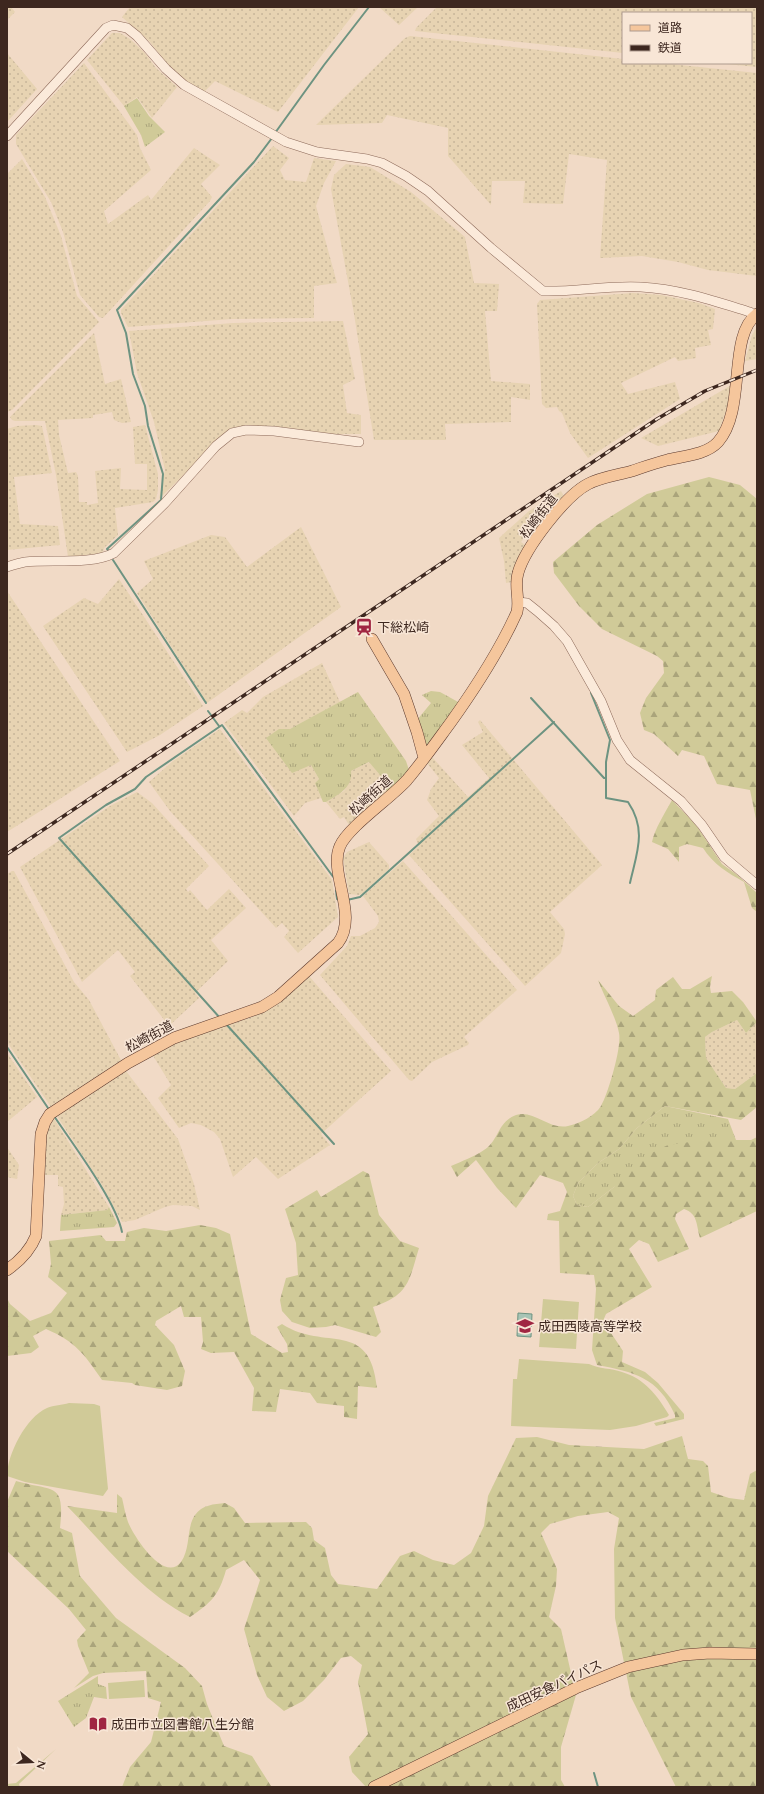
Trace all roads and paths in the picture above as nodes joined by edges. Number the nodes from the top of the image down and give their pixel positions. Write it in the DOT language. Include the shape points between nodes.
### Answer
graph roads {
  1 [pos="7,136"];
  2 [pos="756,315"];
  3 [pos="359,442"];
  4 [pos="7,567"];
  5 [pos="518,602"];
  6 [pos="372,639"];
  7 [pos="424,758"];
  8 [pos="757,886"];
  9 [pos="7,1270"];
  10 [pos="757,1654"];
  11 [pos="374,1787"];
  1 -- 2 [label="street" via="102,32 114,25 127,28 138,36 166,69 184,85 274,136 303,149 382,163 406,176 428,191 543,291 627,287 662,289 693,294"];
  2 -- 5 [label="main road, 松崎街道" via="748,323 743,338 732,412 719,440 706,450 597,480 576,492 539,536 521,564 516,578"];
  3 -- 4 [label="street" via="274,432 237,431 216,446 165,503 114,553 105,557 24,562"];
  5 -- 7 [label="main road, 松崎街道" via="511,625 484,674"];
  5 -- 8 [label="street" via="527,603 567,641 598,695 617,740 630,760 681,801 702,825 724,857"];
  6 -- 7 [label="main road" via="404,694"];
  7 -- 9 [label="main road, 松崎街道" via="396,791 353,829 339,847 337,861 346,917 344,933 338,943 278,997 262,1008 174,1038 128,1063 50,1114 41,1134 36,1236 24,1255"];
  10 -- 11 [label="main road, 成田安食バイパス" via="696,1654 661,1659 611,1674 556,1698"];
}
